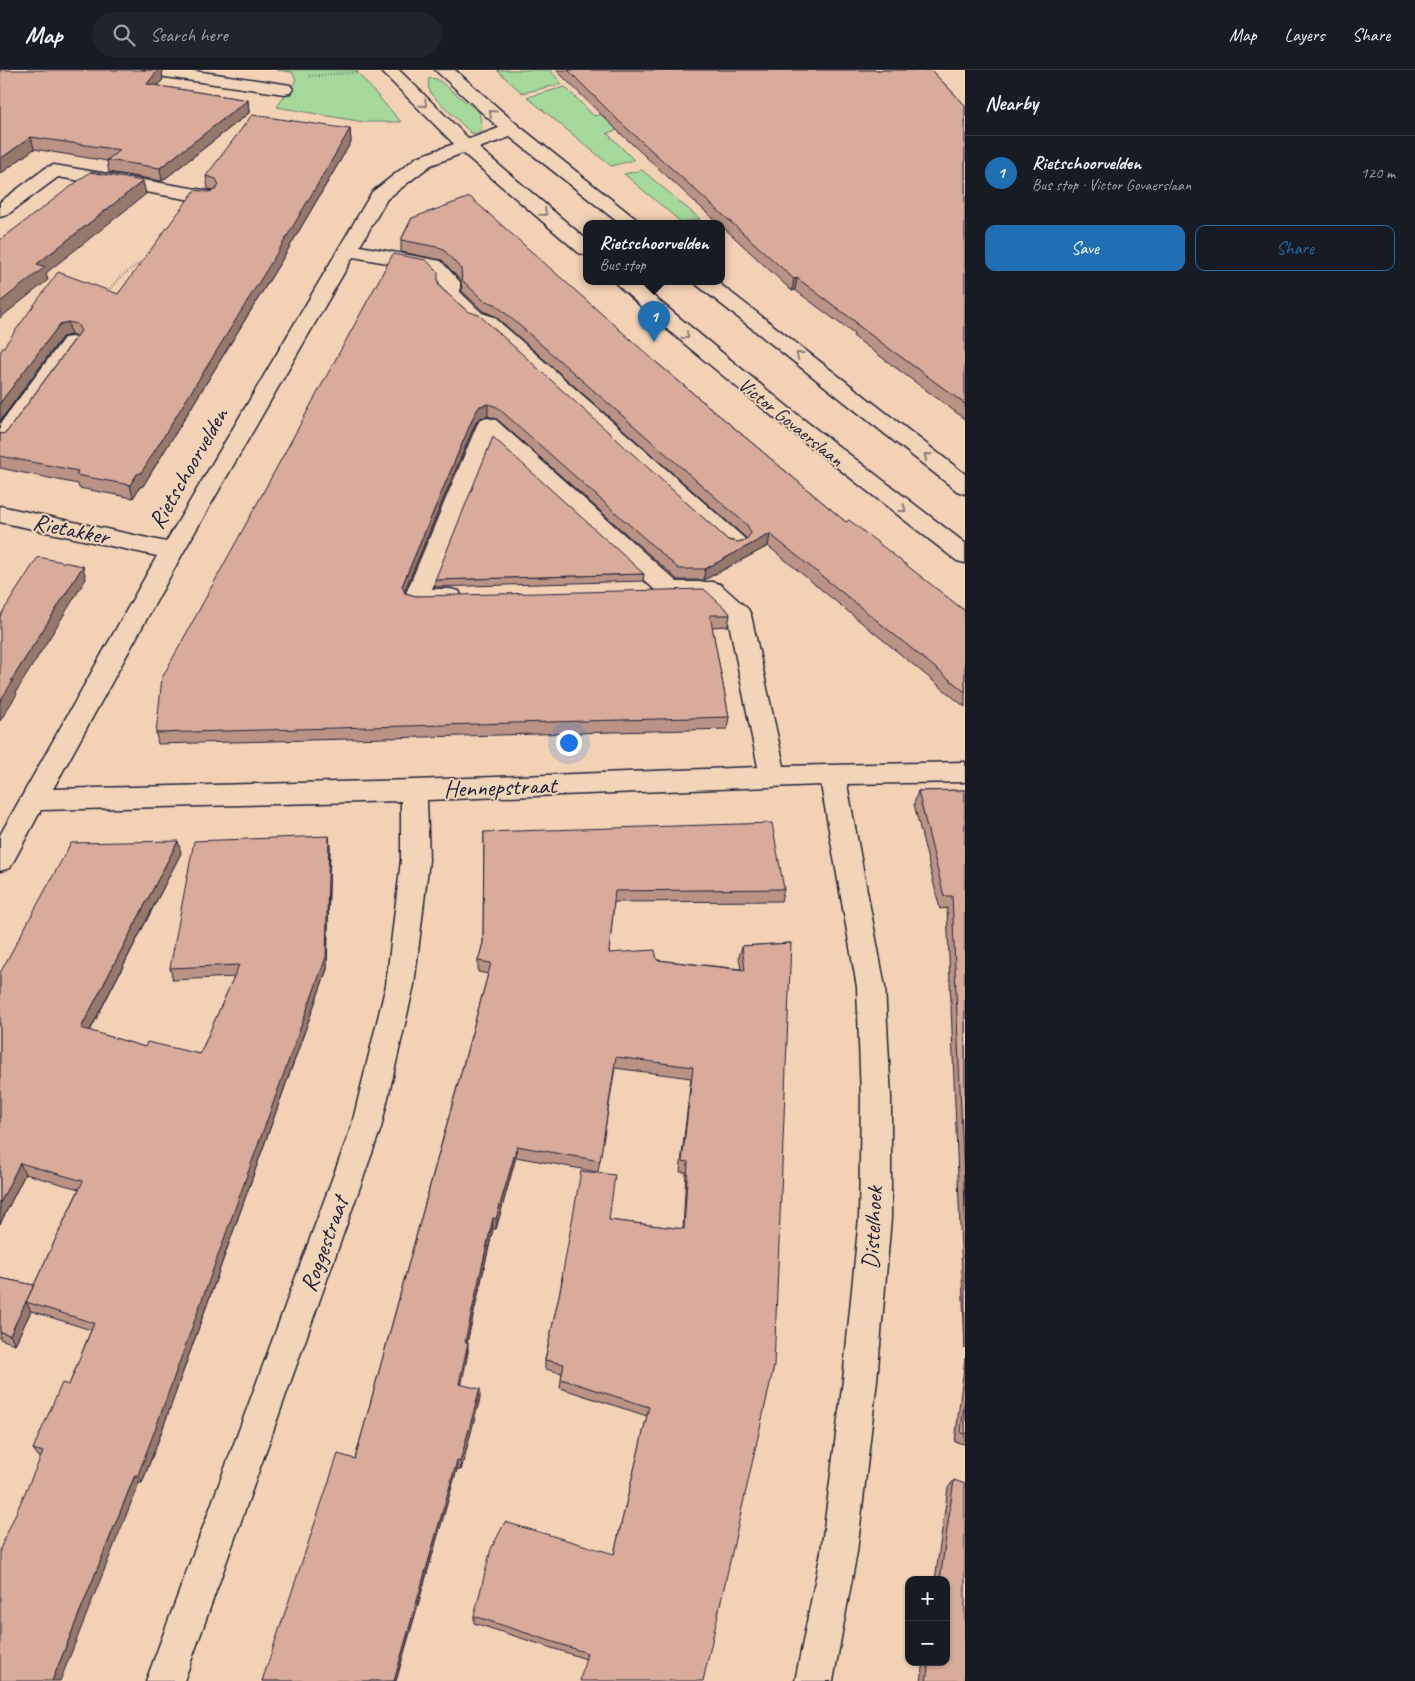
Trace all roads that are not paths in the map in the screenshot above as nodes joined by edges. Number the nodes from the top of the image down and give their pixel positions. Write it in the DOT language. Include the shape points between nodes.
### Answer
graph roads {
  1 [pos="151,70"];
  2 [pos="389,70"];
  3 [pos="442,71"];
  4 [pos="284,89"];
  5 [pos="512,130"];
  6 [pos="467,146"];
  7 [pos="209,197"];
  8 [pos="0,211"];
  9 [pos="627,220"];
  10 [pos="583,246"];
  11 [pos="347,250"];
  12 [pos="628,285"];
  13 [pos="709,285"];
  14 [pos="71,343"];
  15 [pos="0,440"];
  16 [pos="965,486"];
  17 [pos="0,514"];
  18 [pos="736,544"];
  19 [pos="172,551"];
  20 [pos="965,555"];
  21 [pos="671,591"];
  22 [pos="642,592"];
  23 [pos="475,597"];
  24 [pos="965,772"];
  25 [pos="832,774"];
  26 [pos="773,776"];
  27 [pos="414,790"];
  28 [pos="34,800"];
  29 [pos="0,860"];
  30 [pos="165,1681"];
  31 [pos="814,1681"];
  1 -- 4 [label="street"];
  2 -- 6 [label="street, one-way"];
  5 -- 3 [label="street, one-way"];
  5 -- 6 [label="street"];
  5 -- 9 [label="street"];
  6 -- 10 [label="street, one-way"];
  6 -- 11 [label="street, Rietschoorvelden" via="424,162 379,196"];
  7 -- 8 [label="street" via="54,171"];
  11 -- 18 [label="street" via="434,265 450,282 450,294 475,317 487,321"];
  11 -- 19 [label="street, Rietschoorvelden"];
  12 -- 20 [label="street, Victor Govaerslaan, one-way" via="796,426"];
  16 -- 13 [label="street, one-way"];
  14 -- 15 [label="street"];
  17 -- 19 [label="street, Rietakker"];
  19 -- 28 [label="street, Rietschoorvelden"];
  21 -- 22 [label="street"];
  21 -- 23 [label="street" via="488,425 416,598"];
  21 -- 26 [label="street" via="712,590 739,614"];
  24 -- 25 [label="street, Hennepstraat"];
  25 -- 26 [label="street, Hennepstraat"];
  25 -- 31 [label="street, Distelhoek" via="871,987 876,1098 875,1218 839,1552"];
  26 -- 27 [label="street, Hennepstraat"];
  27 -- 28 [label="street, Hennepstraat"];
  27 -- 30 [label="street, Roggestraat" via="415,860 400,985 366,1128"];
  28 -- 29 [label="street, Rietschoorvelden"];
}
